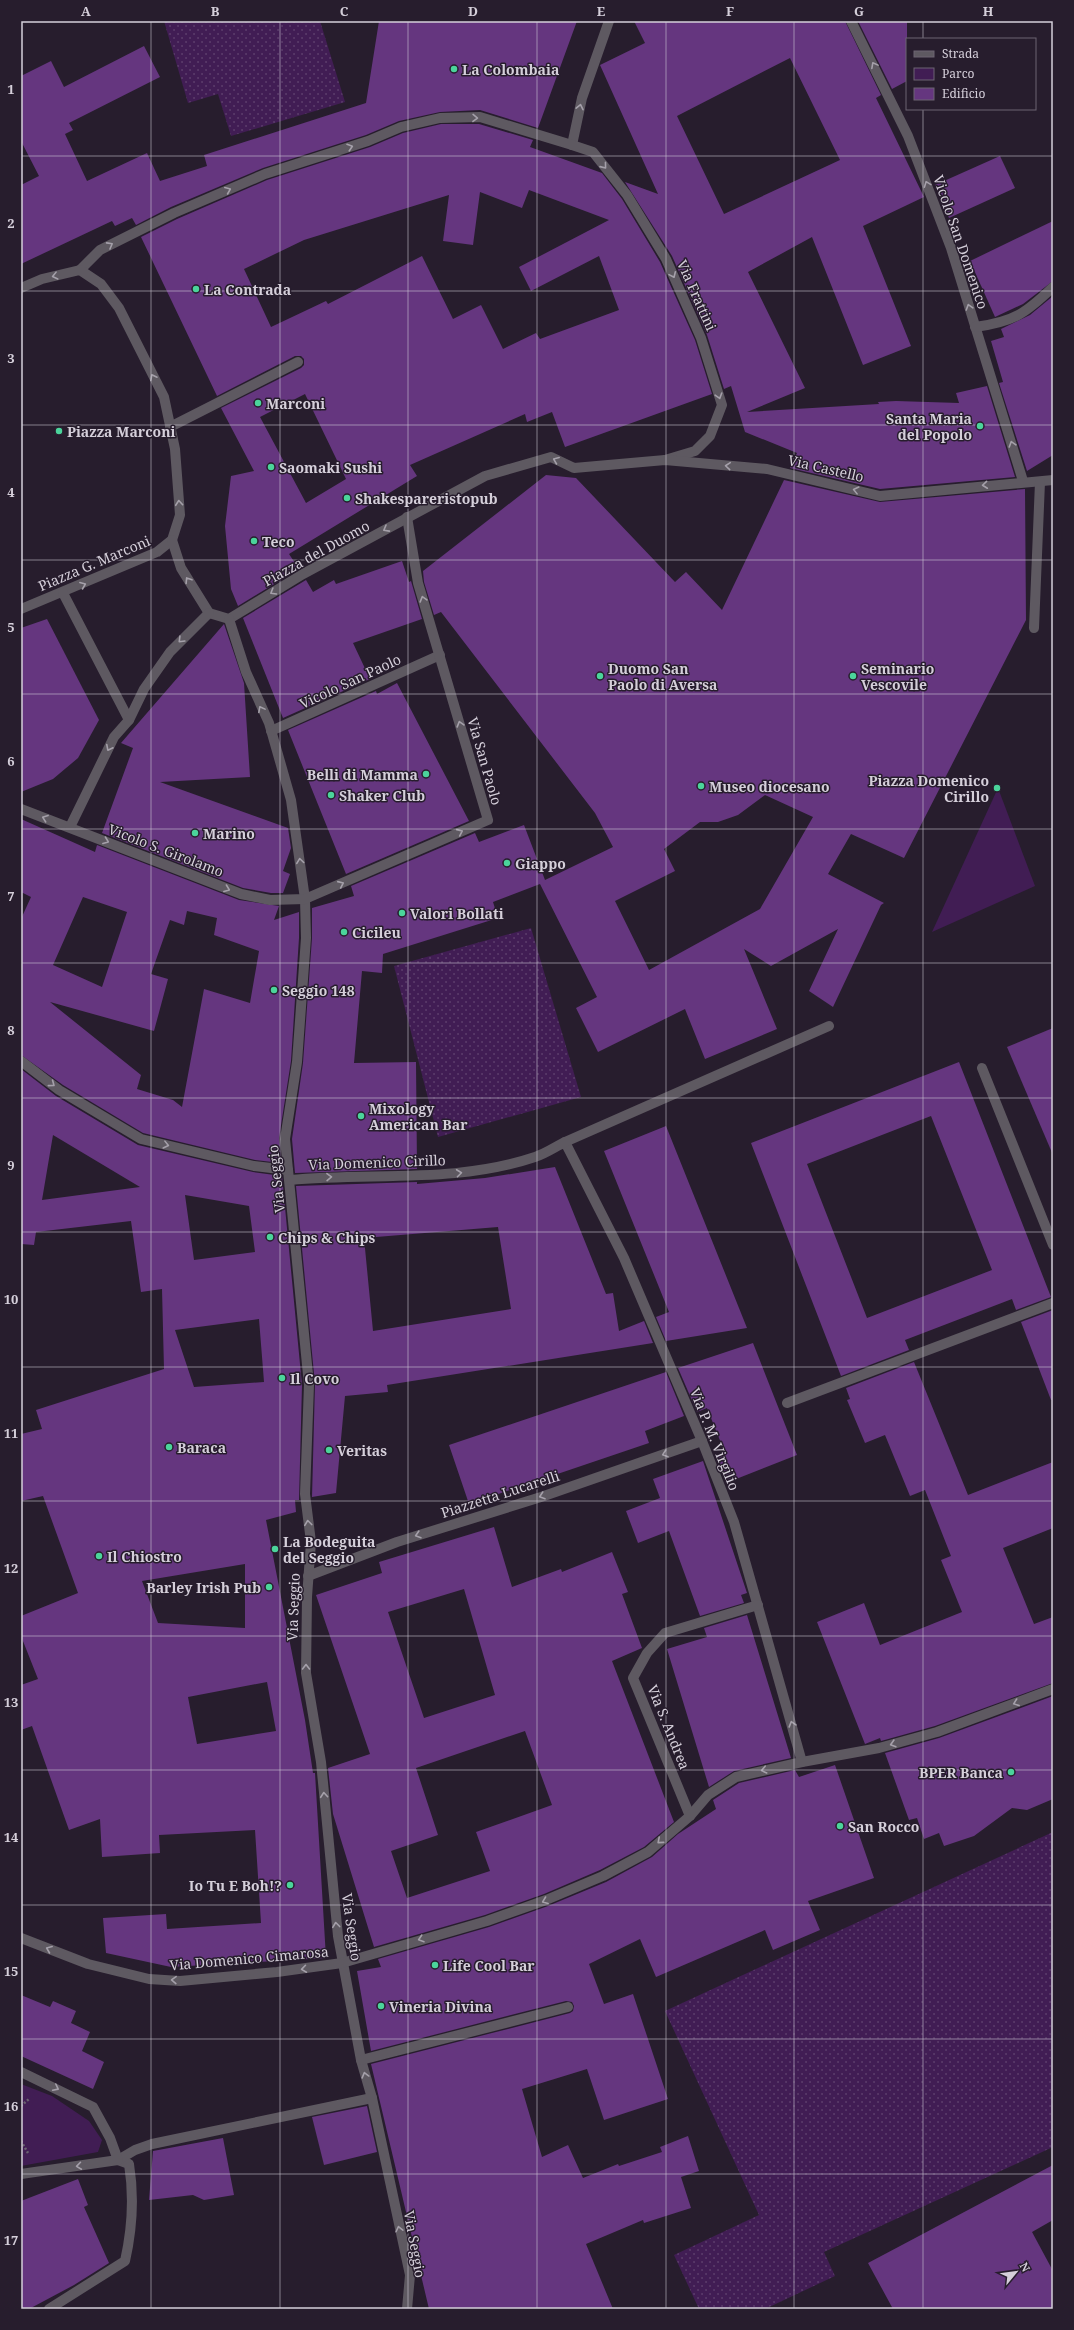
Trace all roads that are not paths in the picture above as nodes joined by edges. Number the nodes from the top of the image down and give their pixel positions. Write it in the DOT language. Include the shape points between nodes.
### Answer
graph roads {
  1 [pos="609,21"];
  2 [pos="850,21"];
  3 [pos="572,145"];
  4 [pos="80,270"];
  5 [pos="21,288"];
  6 [pos="1053,288"];
  7 [pos="975,327"];
  8 [pos="298,362"];
  9 [pos="170,427"];
  10 [pos="665,460"];
  11 [pos="593,467"];
  12 [pos="1053,480"];
  13 [pos="1024,481"];
  14 [pos="1040,482"];
  15 [pos="408,517"];
  16 [pos="172,540"];
  17 [pos="63,593"];
  18 [pos="21,609"];
  19 [pos="209,613"];
  20 [pos="229,619"];
  21 [pos="1034,628"];
  22 [pos="440,655"];
  23 [pos="129,720"];
  24 [pos="271,731"];
  25 [pos="21,809"];
  26 [pos="70,827"];
  27 [pos="305,900"];
  28 [pos="829,1026"];
  29 [pos="21,1061"];
  30 [pos="982,1068"];
  31 [pos="565,1142"];
  32 [pos="289,1175"];
  33 [pos="1053,1245"];
  34 [pos="1053,1303"];
  35 [pos="787,1403"];
  36 [pos="702,1441"];
  37 [pos="308,1576"];
  38 [pos="758,1605"];
  39 [pos="1053,1689"];
  40 [pos="802,1762"];
  41 [pos="690,1816"];
  42 [pos="21,1938"];
  43 [pos="342,1963"];
  44 [pos="568,2007"];
  45 [pos="361,2060"];
  46 [pos="21,2072"];
  47 [pos="372,2098"];
  48 [pos="118,2160"];
  49 [pos="21,2174"];
  50 [pos="49,2309"];
  51 [pos="407,2309"];
  3 -- 1 [label="street, one-way" via="582,98"];
  7 -- 2 [label="street, Vicolo San Domenico, one-way" via="951,248 908,136"];
  4 -- 3 [label="street, Via Frattini, one-way" via="100,250 174,213 265,174 368,141 401,127 440,118 480,117"];
  3 -- 10 [label="street, Via Frattini, one-way" via="593,152 627,195 666,259 702,338 722,405 710,436 695,451"];
  4 -- 5 [label="street, one-way" via="42,279"];
  9 -- 4 [label="street, Piazza G. Marconi, one-way" via="164,397 119,308 101,284"];
  6 -- 7 [label="street" via="1028,311 997,324"];
  13 -- 7 [label="street, Vicolo San Domenico, one-way"];
  8 -- 9 [label="street"];
  16 -- 9 [label="street, Piazza G. Marconi, one-way" via="180,516"];
  10 -- 11 [label="street, Via Castello"];
  13 -- 10 [label="street, Via Castello, one-way" via="880,496 767,469"];
  11 -- 15 [label="street, Piazza del Duomo, one-way" via="574,468 551,457 485,476"];
  12 -- 14 [label="street, Via Castello"];
  13 -- 14 [label="street, Via Castello"];
  14 -- 21 [label="street"];
  15 -- 20 [label="street, Piazza del Duomo, one-way" via="303,574"];
  22 -- 15 [label="street, Via San Paolo, one-way" via="418,583"];
  17 -- 16 [label="street, Piazza G. Marconi, one-way" via="157,552"];
  19 -- 16 [label="street, one-way" via="181,568"];
  17 -- 18 [label="street, Piazza G. Marconi"];
  17 -- 23 [label="street"];
  19 -- 20 [label="street"];
  19 -- 23 [label="street, one-way" via="170,652 144,690"];
  24 -- 20 [label="street, Via Seggio, one-way" via="246,672"];
  22 -- 24 [label="street, Vicolo San Paolo"];
  27 -- 22 [label="street, Via San Paolo, one-way" via="488,820"];
  23 -- 26 [label="street, one-way" via="114,737"];
  27 -- 24 [label="street, Via Seggio, one-way" via="291,800"];
  26 -- 25 [label="street, Vicolo S. Girolamo, one-way"];
  26 -- 27 [label="street, Vicolo S. Girolamo, one-way" via="241,894 270,900"];
  27 -- 32 [label="street, Via Seggio" via="306,938 297,1062 285,1139"];
  28 -- 31 [label="street, Via Domenico Cirillo"];
  29 -- 32 [label="street, Via Domenico Cirillo, one-way" via="59,1090 141,1139"];
  30 -- 33 [label="street"];
  32 -- 31 [label="street, Via Domenico Cirillo, one-way" via="427,1176 498,1168 536,1156"];
  31 -- 36 [label="street, Via P. M. Virgilio" via="624,1258"];
  37 -- 32 [label="street, Via Seggio, one-way" via="311,1542 305,1494 309,1385"];
  34 -- 35 [label="street"];
  36 -- 37 [label="street, Piazzetta Lucarelli, one-way" via="541,1497 396,1542"];
  36 -- 38 [label="street, Via P. M. Virgilio" via="734,1522"];
  43 -- 37 [label="street, Via Seggio, one-way" via="330,1876 321,1762 306,1673"];
  40 -- 38 [label="street, Via P. M. Virgilio, one-way"];
  38 -- 41 [label="street, Via S. Andrea" via="665,1633 647,1653 633,1678"];
  39 -- 40 [label="street, Via Domenico Cimarosa, one-way" via="937,1732 879,1748"];
  40 -- 41 [label="street, Via Domenico Cimarosa, one-way" via="736,1777 708,1795"];
  41 -- 43 [label="street, Via Domenico Cimarosa, one-way" via="648,1852 603,1876 486,1921"];
  43 -- 42 [label="street, Via Domenico Cimarosa, one-way" via="187,1980 149,1979 88,1964"];
  43 -- 45 [label="street, Via Seggio"];
  44 -- 45 [label="street"];
  47 -- 45 [label="street, Via Seggio, one-way"];
  46 -- 48 [label="street, one-way" via="93,2107 110,2138"];
  47 -- 48 [label="street" via="152,2144"];
  51 -- 47 [label="street, Via Seggio, one-way" via="410,2275"];
  48 -- 49 [label="street, one-way"];
  48 -- 50 [label="street" via="129,2164 131,2176 130,2239 125,2261"];
}
